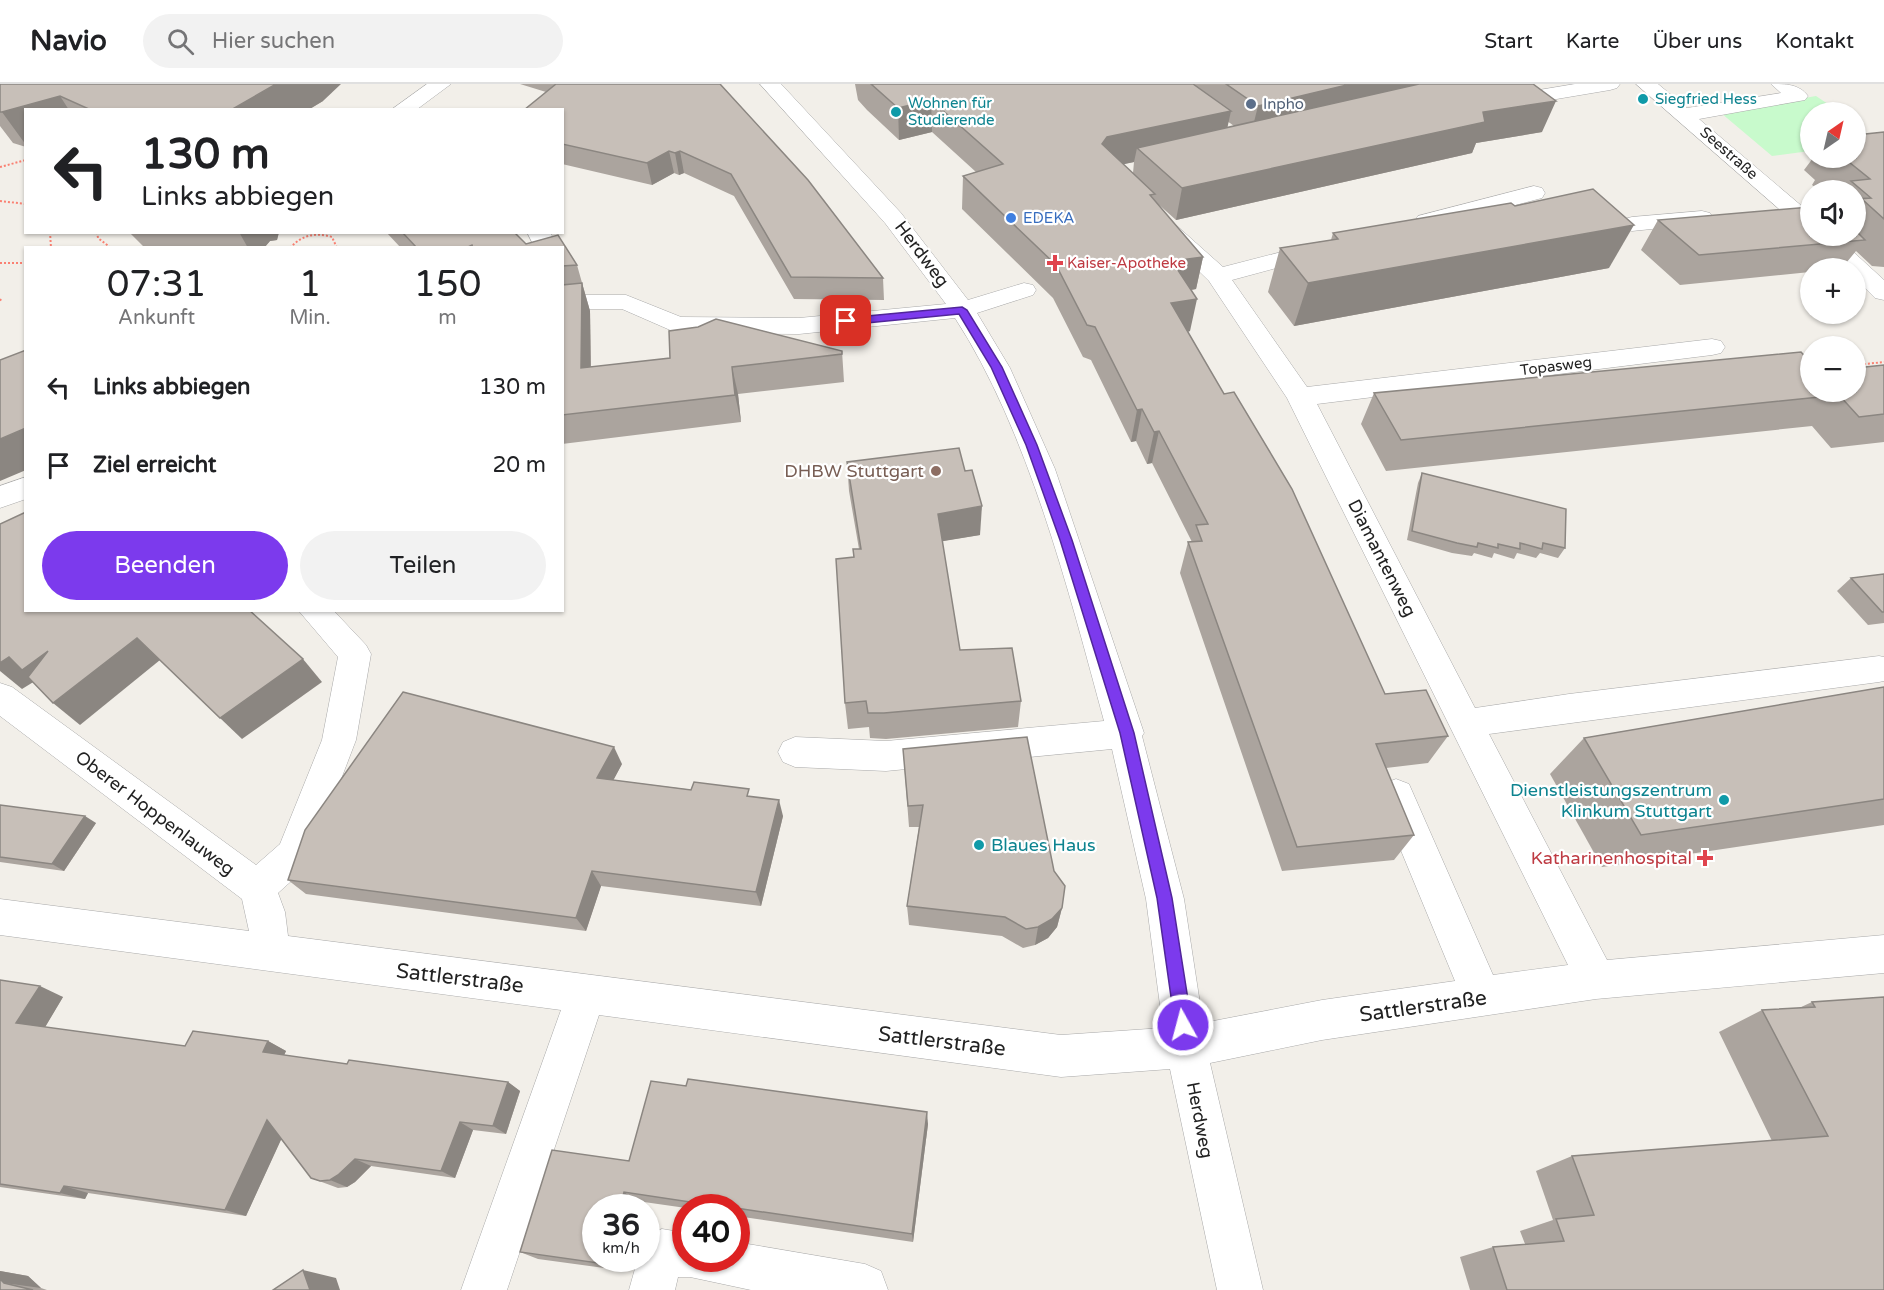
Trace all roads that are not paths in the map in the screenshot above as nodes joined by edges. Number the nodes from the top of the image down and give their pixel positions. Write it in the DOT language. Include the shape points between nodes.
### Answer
graph roads {
  1 [pos="441,84"];
  2 [pos="1610,84"];
  3 [pos="1646,84"];
  4 [pos="1781,84"];
  5 [pos="782,86"];
  6 [pos="1509,101"];
  7 [pos="404,108"];
  8 [pos="1684,114"];
  9 [pos="1534,193"];
  10 [pos="1760,212"];
  11 [pos="1152,214"];
  12 [pos="1800,214"];
  13 [pos="1725,215"];
  14 [pos="1800,216"];
  15 [pos="1632,224"];
  16 [pos="1410,225"];
  17 [pos="1342,243"];
  18 [pos="1834,246"];
  19 [pos="1218,276"];
  20 [pos="1024,290"];
  21 [pos="1884,293"];
  22 [pos="564,305"];
  23 [pos="962,310"];
  24 [pos="1712,347"];
  25 [pos="1300,397"];
  26 [pos="24,488"];
  27 [pos="0,498"];
  28 [pos="315,612"];
  29 [pos="1879,669"];
  30 [pos="0,697"];
  31 [pos="1466,724"];
  32 [pos="1127,733"];
  33 [pos="795,752"];
  34 [pos="1394,791"];
  35 [pos="257,888"];
  36 [pos="0,917"];
  37 [pos="270,954"];
  38 [pos="1884,954"];
  39 [pos="1596,980"];
  40 [pos="586,995"];
  41 [pos="1482,998"];
  42 [pos="1186,1047"];
  43 [pos="672,1254"];
  44 [pos="750,1267"];
  45 [pos="484,1290"];
  46 [pos="652,1290"];
  47 [pos="865,1290"];
  48 [pos="1240,1290"];
  1 -- 7 [label="street"];
  2 -- 6 [label="street"];
  3 -- 8 [label="street, Seestraße"];
  4 -- 8 [label="street" via="1798,96"];
  5 -- 23 [label="street, Herdweg" via="926,256"];
  8 -- 12 [label="street, Seestraße"];
  9 -- 16 [label="street"];
  10 -- 14 [label="street"];
  11 -- 19 [label="street, Diamantenweg"];
  13 -- 15 [label="street"];
  17 -- 19 [label="street"];
  18 -- 21 [label="street"];
  19 -- 25 [label="street, Diamantenweg"];
  20 -- 23 [label="street"];
  22 -- 23 [label="street" via="626,302 677,325 799,326"];
  23 -- 32 [label="street, Herdweg" via="996,367 1031,445 1066,540"];
  24 -- 25 [label="street, Topasweg"];
  25 -- 31 [label="street, Diamantenweg"];
  26 -- 27 [label="street"];
  28 -- 35 [label="street" via="355,654 339,740 294,855"];
  29 -- 31 [label="street"];
  30 -- 35 [label="street, Oberer Hoppenlauweg"];
  31 -- 39 [label="street, Diamantenweg"];
  32 -- 33 [label="street" via="886,756"];
  32 -- 42 [label="street, Herdweg" via="1168,917"];
  34 -- 41 [label="street"];
  35 -- 37 [label="street" via="266,912"];
  36 -- 37 [label="street, Sattlerstraße"];
  37 -- 40 [label="street, Sattlerstraße"];
  38 -- 39 [label="street, Sattlerstraße"];
  39 -- 41 [label="street, Sattlerstraße"];
  40 -- 42 [label="street, Sattlerstraße" via="1061,1056"];
  40 -- 45 [label="street"];
  41 -- 42 [label="street, Sattlerstraße" via="1323,1020"];
  42 -- 48 [label="street, Herdweg" via="1208,1162"];
  43 -- 46 [label="street" via="662,1252"];
  44 -- 47 [label="street"];
}
